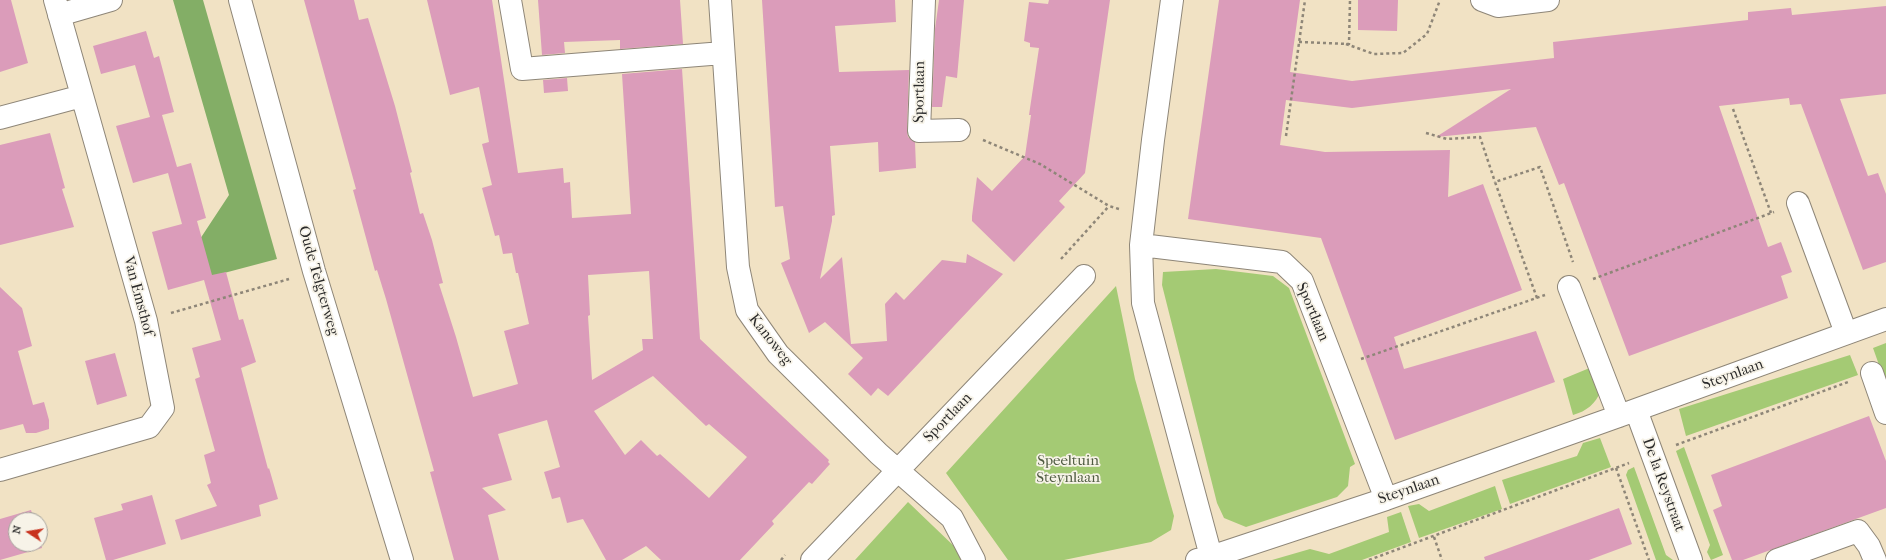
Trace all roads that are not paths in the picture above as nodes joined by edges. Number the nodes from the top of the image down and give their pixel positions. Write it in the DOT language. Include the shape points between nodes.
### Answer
graph roads {
  1 [pos="111,0"];
  2 [pos="240,0"];
  3 [pos="510,0"];
  4 [pos="720,0"];
  5 [pos="924,0"];
  6 [pos="1172,0"];
  7 [pos="1482,0"];
  8 [pos="1548,0"];
  9 [pos="57,7"];
  10 [pos="723,53"];
  11 [pos="82,96"];
  12 [pos="0,118"];
  13 [pos="959,130"];
  14 [pos="1798,203"];
  15 [pos="1141,245"];
  16 [pos="1084,276"];
  17 [pos="1572,278"];
  18 [pos="1886,319"];
  19 [pos="1846,333"];
  20 [pos="1872,373"];
  21 [pos="1628,413"];
  22 [pos="1886,413"];
  23 [pos="0,470"];
  24 [pos="898,470"];
  25 [pos="1386,499"];
  26 [pos="1207,559"];
  27 [pos="402,560"];
  28 [pos="812,560"];
  29 [pos="974,560"];
  30 [pos="1690,560"];
  31 [pos="1777,560"];
  32 [pos="1875,560"];
  1 -- 9 [label="street, Van Emsthof"];
  2 -- 27 [label="street, Oude Telgterweg" via="314,271"];
  3 -- 10 [label="street" via="522,69"];
  4 -- 10 [label="street, Kanoweg"];
  5 -- 13 [label="street, Sportlaan" via="919,131"];
  6 -- 15 [label="street"];
  7 -- 8 [label="street" via="1498,6"];
  9 -- 11 [label="street, Van Emsthof"];
  10 -- 24 [label="street, Kanoweg" via="738,267 747,310 778,354"];
  11 -- 12 [label="street"];
  11 -- 23 [label="street, Van Emsthof" via="146,321 163,408 148,427"];
  14 -- 19 [label="street"];
  15 -- 25 [label="street, Sportlaan" via="1282,262 1302,281"];
  15 -- 26 [label="street" via="1143,303"];
  16 -- 24 [label="street, Sportlaan"];
  17 -- 21 [label="street"];
  18 -- 19 [label="street, Steynlaan"];
  19 -- 21 [label="street, Steynlaan"];
  20 -- 22 [label="street"];
  21 -- 25 [label="street, Steynlaan"];
  21 -- 30 [label="street, De la Reystraat" via="1652,454"];
  24 -- 28 [label="street, Sportlaan"];
  24 -- 29 [label="street, Kanoweg" via="952,518"];
  25 -- 26 [label="street, Steynlaan"];
  31 -- 32 [label="street" via="1858,531 1870,546"];
}
